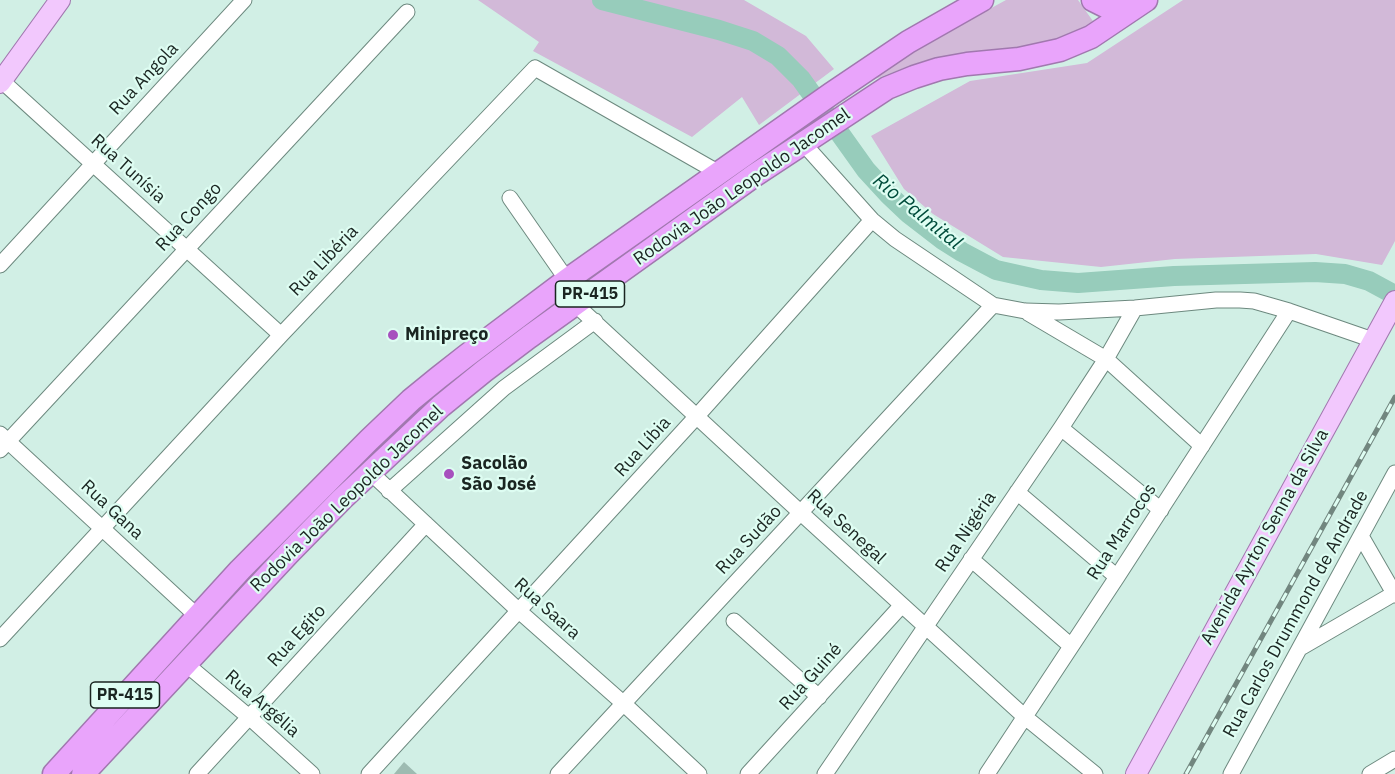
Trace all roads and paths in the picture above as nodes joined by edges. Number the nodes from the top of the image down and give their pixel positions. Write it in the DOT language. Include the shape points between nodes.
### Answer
graph roads {
  1 [pos="60,0"];
  2 [pos="244,0"];
  3 [pos="982,0"];
  4 [pos="1093,0"];
  5 [pos="1141,3"];
  6 [pos="407,12"];
  7 [pos="1,82"];
  8 [pos="812,137"];
  9 [pos="93,164"];
  10 [pos="719,173"];
  11 [pos="510,198"];
  12 [pos="872,220"];
  13 [pos="186,248"];
  14 [pos="0,265"];
  15 [pos="567,280"];
  16 [pos="575,304"];
  17 [pos="993,305"];
  18 [pos="1135,308"];
  19 [pos="1390,309"];
  20 [pos="1025,311"];
  21 [pos="1289,311"];
  22 [pos="595,321"];
  23 [pos="281,335"];
  24 [pos="1373,340"];
  25 [pos="1106,359"];
  26 [pos="698,416"];
  27 [pos="1061,428"];
  28 [pos="3,442"];
  29 [pos="1202,446"];
  30 [pos="370,472"];
  31 [pos="1395,473"];
  32 [pos="389,491"];
  33 [pos="1017,492"];
  34 [pos="1161,510"];
  35 [pos="801,513"];
  36 [pos="426,524"];
  37 [pos="102,528"];
  38 [pos="1361,536"];
  39 [pos="971,559"];
  40 [pos="1117,577"];
  41 [pos="1395,594"];
  42 [pos="902,605"];
  43 [pos="519,611"];
  44 [pos="197,616"];
  45 [pos="735,621"];
  46 [pos="926,627"];
  47 [pos="0,639"];
  48 [pos="1071,646"];
  49 [pos="1300,648"];
  50 [pos="186,664"];
  51 [pos="819,697"];
  52 [pos="623,703"];
  53 [pos="249,717"];
  54 [pos="1025,717"];
  55 [pos="1395,759"];
  56 [pos="54,774"];
  57 [pos="83,774"];
  58 [pos="197,774"];
  59 [pos="312,774"];
  60 [pos="369,774"];
  61 [pos="558,774"];
  62 [pos="699,774"];
  63 [pos="748,774"];
  64 [pos="825,774"];
  65 [pos="987,774"];
  66 [pos="1095,774"];
  67 [pos="1136,774"];
  68 [pos="1231,774"];
  69 [pos="1370,774"];
  1 -- 7 [label="main road"];
  2 -- 9 [label="street, Rua Angola"];
  3 -- 10 [label="highway, Rodovia João Leopoldo Jacomel / PR-415" via="908,42"];
  4 -- 5 [label="highway" via="1113,7"];
  5 -- 8 [label="highway, Rodovia João Leopoldo Jacomel / PR-415" via="1091,37 1068,47 922,74 887,88"];
  6 -- 13 [label="street, Rua Congo"];
  7 -- 9 [label="street, Rua Tunísia"];
  8 -- 12 [label="street"];
  8 -- 16 [label="highway, Rodovia João Leopoldo Jacomel / PR-415"];
  9 -- 13 [label="street, Rua Tunísia"];
  9 -- 14 [label="street, Rua Angola"];
  10 -- 15 [label="highway, Rodovia João Leopoldo Jacomel / PR-415"];
  10 -- 23 [label="street, Rua Libéria" via="535,68"];
  11 -- 15 [label="street"];
  12 -- 17 [label="street"];
  12 -- 26 [label="street, Rua Líbia"];
  13 -- 23 [label="street, Rua Tunísia"];
  13 -- 28 [label="street, Rua Congo"];
  15 -- 44 [label="highway, Rodovia João Leopoldo Jacomel / PR-415" via="411,400"];
  16 -- 22 [label="street, Rua Senegal"];
  16 -- 30 [label="highway, Rodovia João Leopoldo Jacomel / PR-415" via="441,406"];
  17 -- 20 [label="street"];
  17 -- 35 [label="street, Rua Sudão"];
  18 -- 20 [label="street"];
  18 -- 21 [label="street" via="1240,300"];
  18 -- 25 [label="street, Rua Nigéria"];
  19 -- 24 [label="main road, Avenida Ayrton Senna da Silva"];
  20 -- 25 [label="street"];
  21 -- 24 [label="street"];
  21 -- 29 [label="street, Rua Marrocos"];
  22 -- 26 [label="street, Rua Senegal"];
  22 -- 32 [label="street" via="504,388"];
  23 -- 37 [label="street, Rua Libéria"];
  24 -- 67 [label="main road, Avenida Ayrton Senna da Silva"];
  25 -- 27 [label="street, Rua Nigéria"];
  25 -- 29 [label="street"];
  26 -- 35 [label="street, Rua Senegal"];
  26 -- 43 [label="street, Rua Líbia"];
  27 -- 33 [label="street, Rua Nigéria"];
  27 -- 34 [label="street"];
  28 -- 37 [label="street, Rua Gana"];
  29 -- 34 [label="street, Rua Marrocos"];
  30 -- 32 [label="street, Rua Saara"];
  30 -- 50 [label="highway, Rodovia João Leopoldo Jacomel / PR-415"];
  31 -- 38 [label="street, Rua Carlos Drummond de Andrade"];
  32 -- 36 [label="street, Rua Saara"];
  33 -- 39 [label="street, Rua Nigéria"];
  33 -- 40 [label="street"];
  34 -- 40 [label="street, Rua Marrocos"];
  35 -- 42 [label="street, Rua Senegal"];
  35 -- 52 [label="street, Rua Sudão"];
  36 -- 43 [label="street, Rua Saara"];
  36 -- 53 [label="street, Rua Egito"];
  37 -- 44 [label="street, Rua Gana"];
  37 -- 47 [label="street, Rua Libéria"];
  38 -- 41 [label="street"];
  38 -- 49 [label="street, Rua Carlos Drummond de Andrade"];
  39 -- 46 [label="street, Rua Nigéria"];
  39 -- 48 [label="street"];
  40 -- 48 [label="street, Rua Marrocos"];
  41 -- 49 [label="street"];
  42 -- 46 [label="street, Rua Senegal"];
  42 -- 51 [label="street, Rua Guiné"];
  43 -- 52 [label="street, Rua Saara"];
  43 -- 60 [label="street, Rua Líbia"];
  44 -- 50 [label="highway" via="196,644"];
  44 -- 56 [label="highway, Rodovia João Leopoldo Jacomel / PR-415"];
  45 -- 51 [label="street"];
  46 -- 54 [label="street, Rua Senegal"];
  46 -- 64 [label="street, Rua Nigéria"];
  48 -- 54 [label="street, Rua Marrocos"];
  49 -- 68 [label="street, Rua Carlos Drummond de Andrade"];
  50 -- 53 [label="street, Rua Argélia"];
  50 -- 57 [label="highway, Rodovia João Leopoldo Jacomel / PR-415"];
  51 -- 63 [label="street, Rua Guiné"];
  52 -- 61 [label="street, Rua Sudão"];
  52 -- 62 [label="street, Rua Saara"];
  53 -- 58 [label="street, Rua Egito"];
  53 -- 59 [label="street, Rua Argélia"];
  54 -- 65 [label="street, Rua Marrocos"];
  54 -- 66 [label="street, Rua Senegal"];
  55 -- 69 [label="street"];
}
